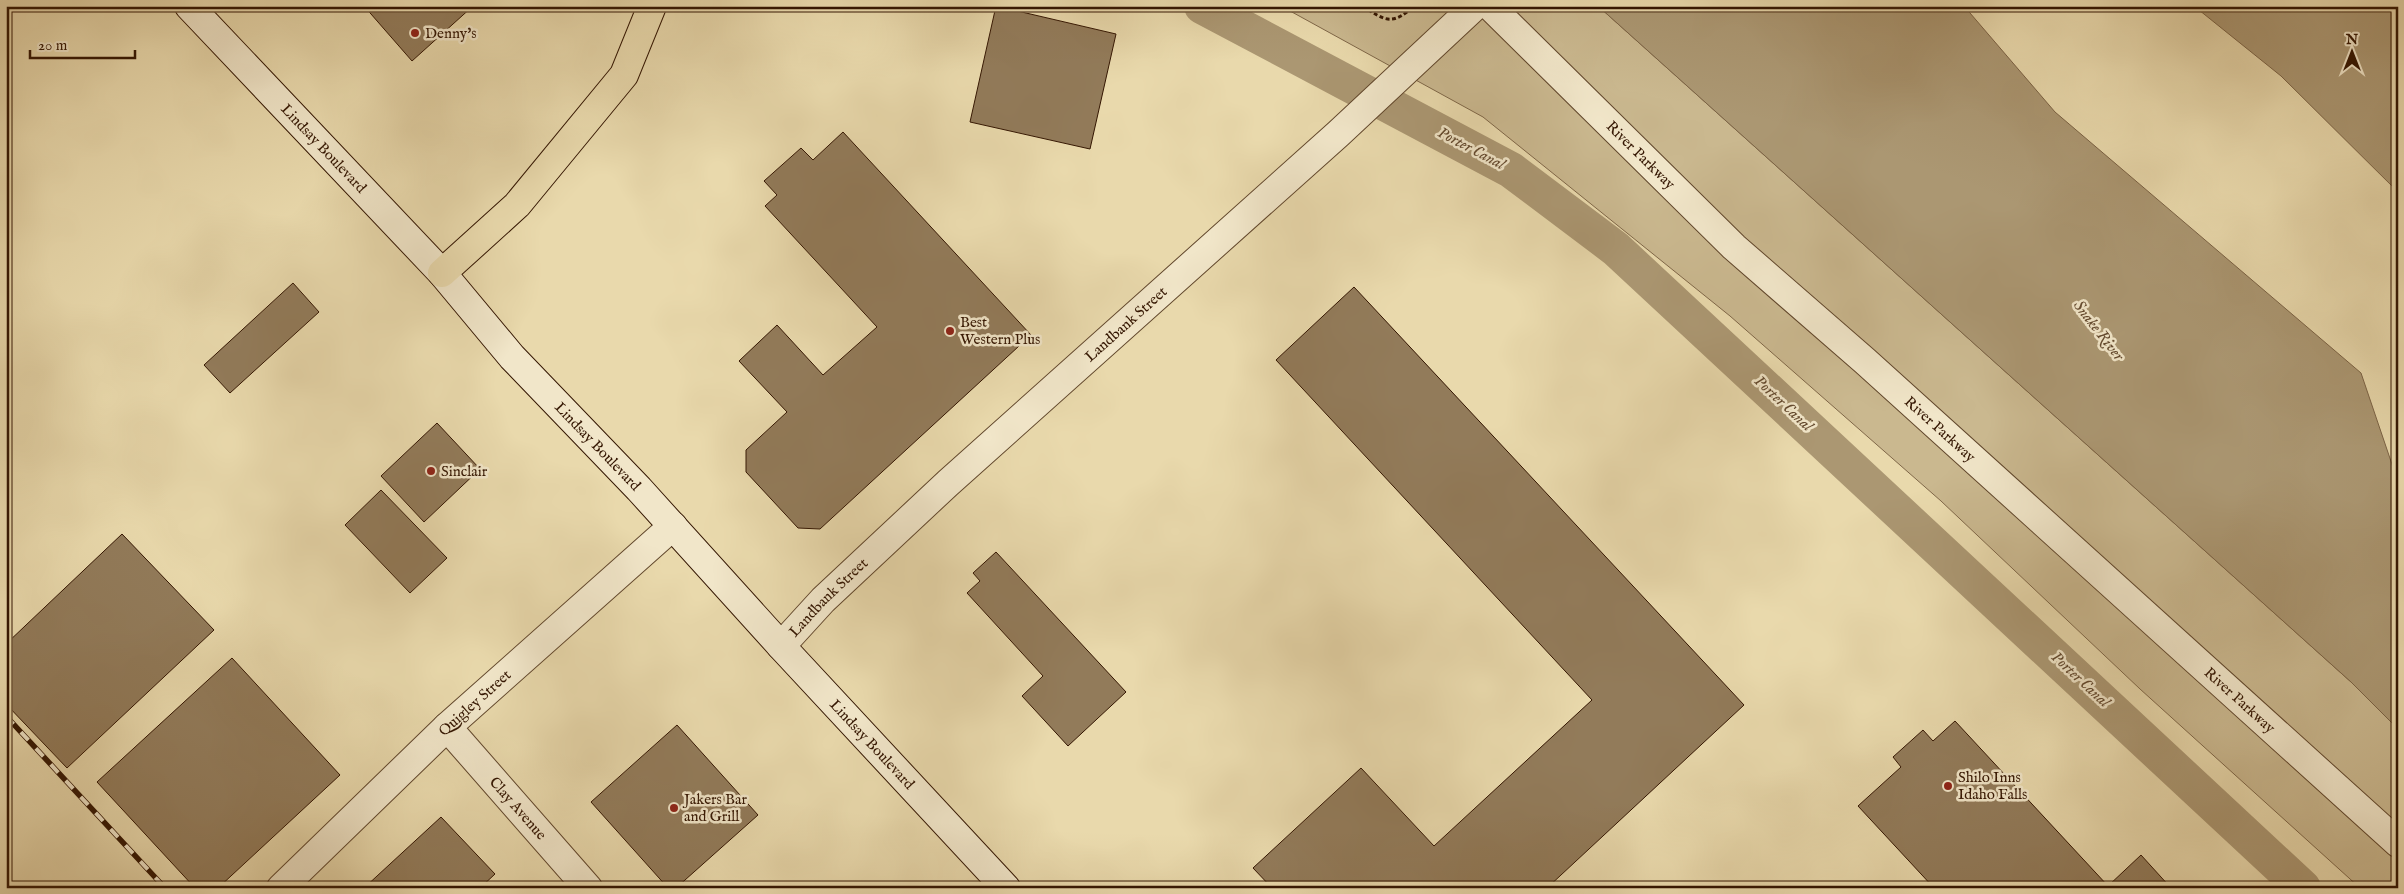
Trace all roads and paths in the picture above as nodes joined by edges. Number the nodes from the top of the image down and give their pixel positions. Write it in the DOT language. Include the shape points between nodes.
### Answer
graph roads {
  1 [pos="190,6"];
  2 [pos="652,6"];
  3 [pos="1363,6"];
  4 [pos="1414,6"];
  5 [pos="1475,6"];
  6 [pos="1490,6"];
  7 [pos="442,273"];
  8 [pos="673,526"];
  9 [pos="781,646"];
  10 [pos="447,727"];
  11 [pos="2398,843"];
  12 [pos="281,888"];
  13 [pos="588,888"];
  14 [pos="1006,888"];
  1 -- 7 [label="street, Lindsay Boulevard"];
  2 -- 7 [label="highway" via="624,75 517,205"];
  3 -- 4 [label="path" via="1381,18 1392,20 1403,16"];
  5 -- 9 [label="street, Landbank Street" via="1338,134 961,472 824,600"];
  6 -- 11 [label="street, River Parkway" via="1734,247 1865,361"];
  7 -- 8 [label="street, Lindsay Boulevard" via="512,356"];
  8 -- 9 [label="street, Lindsay Boulevard"];
  8 -- 10 [label="street, Quigley Street"];
  9 -- 14 [label="street, Lindsay Boulevard"];
  10 -- 12 [label="street, Quigley Street"];
  10 -- 13 [label="street, Clay Avenue"];
}
